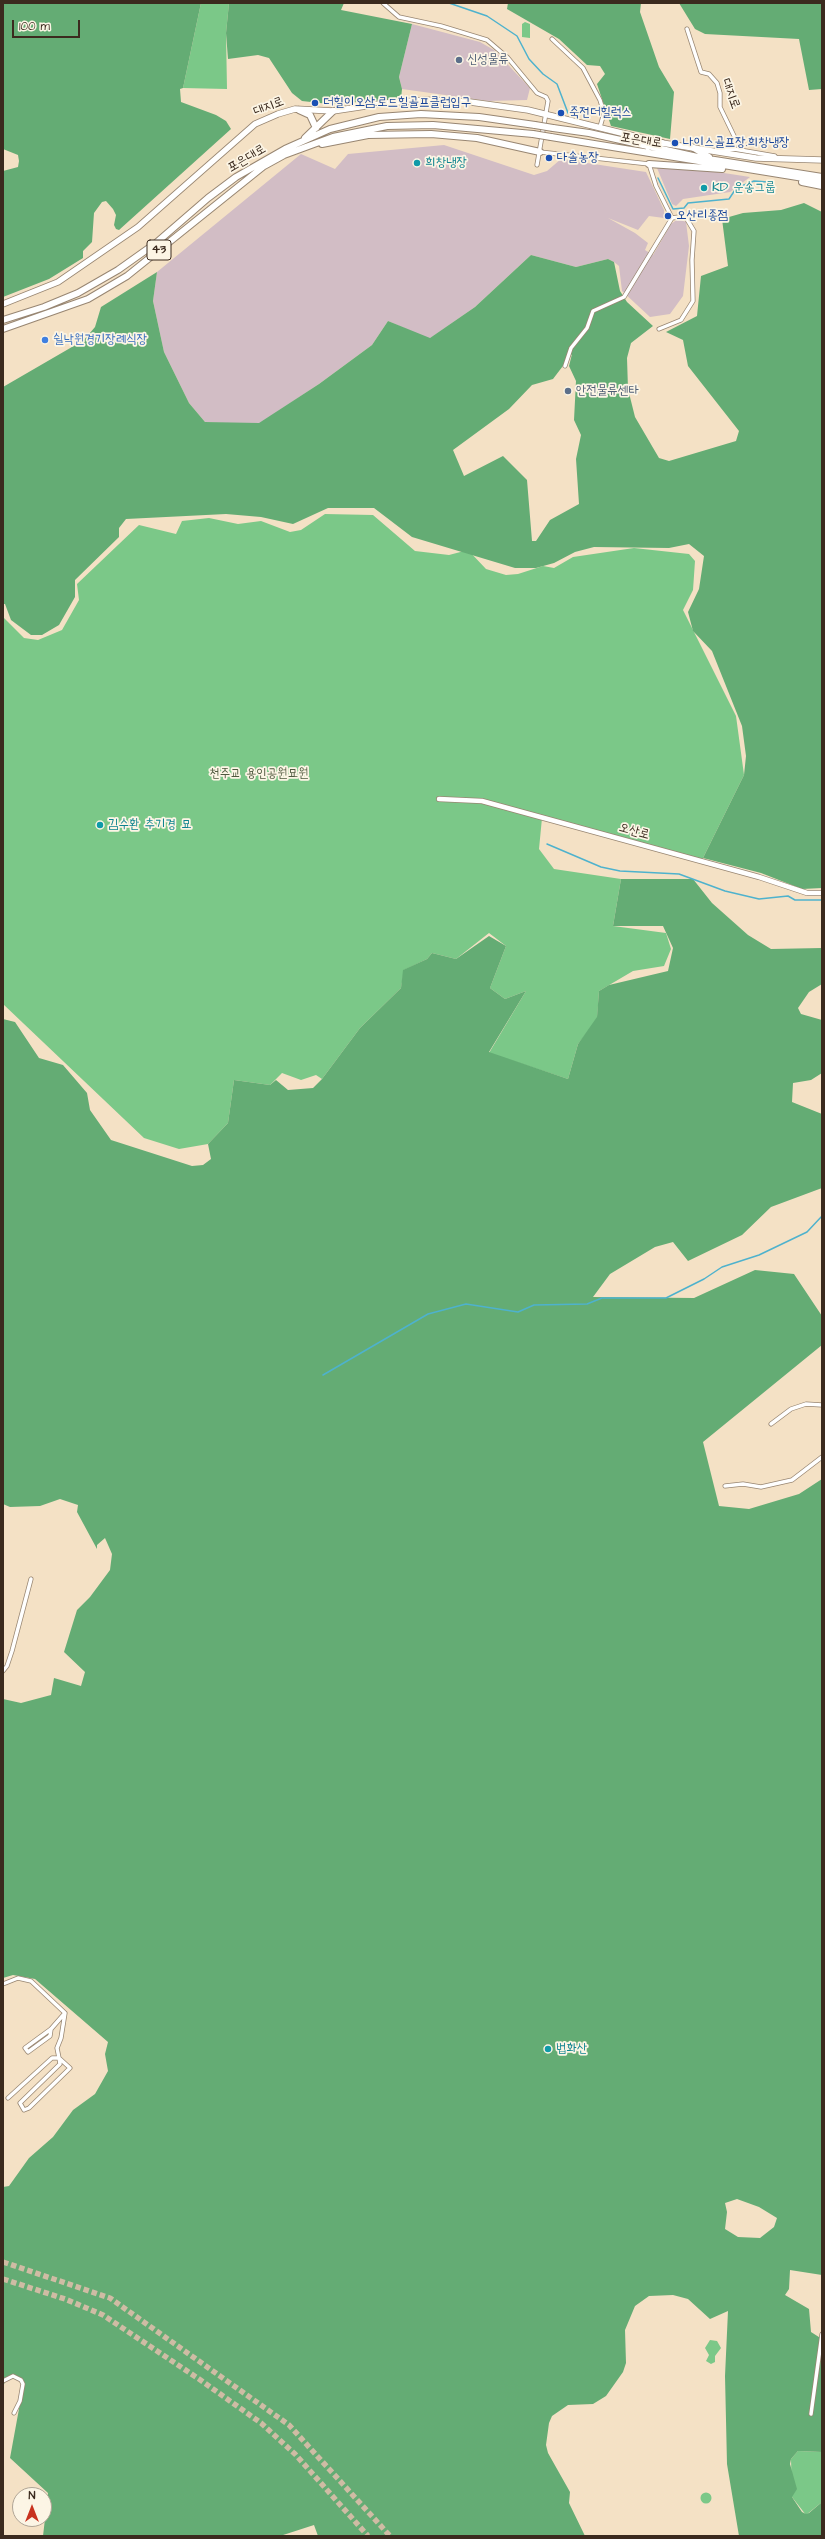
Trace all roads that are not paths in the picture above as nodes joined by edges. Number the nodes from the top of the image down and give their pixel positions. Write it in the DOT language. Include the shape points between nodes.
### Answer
graph roads {
  1 [pos="383,3"];
  2 [pos="687,29"];
  3 [pos="552,39"];
  4 [pos="299,110"];
  5 [pos="333,111"];
  6 [pos="546,115"];
  7 [pos="600,127"];
  8 [pos="316,128"];
  9 [pos="662,143"];
  10 [pos="301,145"];
  11 [pos="692,147"];
  12 [pos="647,148"];
  13 [pos="734,149"];
  14 [pos="717,151"];
  15 [pos="540,152"];
  16 [pos="712,159"];
  17 [pos="822,160"];
  18 [pos="649,164"];
  19 [pos="537,165"];
  20 [pos="762,171"];
  21 [pos="754,173"];
  22 [pos="792,176"];
  23 [pos="822,177"];
  24 [pos="822,181"];
  25 [pos="804,182"];
  26 [pos="822,186"];
  27 [pos="672,218"];
  28 [pos="3,304"];
  29 [pos="3,320"];
  30 [pos="3,329"];
  31 [pos="659,329"];
  32 [pos="565,366"];
  33 [pos="439,799"];
  34 [pos="822,893"];
  35 [pos="822,1405"];
  36 [pos="771,1424"];
  37 [pos="822,1457"];
  38 [pos="725,1486"];
  39 [pos="31,1579"];
  40 [pos="3,1671"];
  41 [pos="3,1984"];
  42 [pos="65,2013"];
  43 [pos="51,2028"];
  44 [pos="59,2058"];
  45 [pos="8,2098"];
  46 [pos="822,2334"];
  47 [pos="3,2381"];
  48 [pos="14,2413"];
  49 [pos="811,2414"];
  1 -- 6 [label="street" via="399,17 487,40 508,58 537,93 546,97"];
  2 -- 13 [label="street, 대지로" via="701,72 709,74 717,83 720,107 736,140"];
  3 -- 7 [label="street" via="583,68 600,100 604,114"];
  4 -- 5 [label="main road, 대지로"];
  4 -- 8 [label="highway" via="310,115"];
  4 -- 28 [label="main road, 대지로" via="278,114 254,124 138,227 58,282"];
  5 -- 6 [label="main road, 대지로" via="426,100 505,106"];
  5 -- 8 [label="highway"];
  6 -- 7 [label="main road, 대지로"];
  6 -- 15 [label="street"];
  7 -- 9 [label="main road, 대지로"];
  8 -- 10 [label="highway"];
  9 -- 11 [label="main road, 대지로"];
  9 -- 12 [label="highway"];
  10 -- 12 [label="highway, 포은대로 / 43, bridge" via="330,129 360,121 414,114 479,117 535,125 589,133"];
  10 -- 15 [label="highway" via="368,136 431,134 476,138"];
  10 -- 20 [label="highway, 포은대로 / 43, bridge" via="387,126 433,125 533,134"];
  10 -- 29 [label="highway, 포은대로 / 43" via="236,177 156,243 118,270 78,293"];
  10 -- 30 [label="highway, 포은대로 / 43" via="264,166 127,276 88,299"];
  11 -- 14 [label="main road, 대지로"];
  11 -- 16 [label="highway"];
  12 -- 16 [label="highway, 포은대로 / 43"];
  13 -- 14 [label="street, 대지로"];
  13 -- 17 [label="street, 대지로" via="762,155"];
  14 -- 17 [label="main road, 대지로" via="756,158"];
  15 -- 18 [label="street"];
  15 -- 19 [label="street"];
  16 -- 23 [label="highway, 포은대로 / 43"];
  18 -- 21 [label="highway" via="697,166"];
  18 -- 27 [label="street" via="656,186"];
  20 -- 21 [label="highway"];
  20 -- 22 [label="highway, 포은대로 / 43"];
  21 -- 25 [label="highway"];
  22 -- 24 [label="highway, 포은대로 / 43"];
  22 -- 25 [label="highway"];
  25 -- 26 [label="highway"];
  27 -- 31 [label="street" via="685,216 694,231 694,301 681,320"];
  27 -- 32 [label="street" via="624,297 593,311 587,328 571,348"];
  33 -- 34 [label="street, 오산로" via="482,801 759,877 806,893"];
  35 -- 36 [label="street" via="806,1404 791,1409"];
  37 -- 38 [label="street" via="792,1480 761,1487 743,1484"];
  39 -- 40 [label="street" via="12,1651"];
  41 -- 42 [label="street" via="18,1978 31,1981"];
  42 -- 43 [label="street"];
  42 -- 44 [label="street" via="57,2048"];
  43 -- 43 [label="street" via="25,2048 28,2052 50,2036"];
  44 -- 44 [label="street" via="70,2068 24,2110 20,2103 60,2064"];
  44 -- 45 [label="street" via="52,2058"];
  46 -- 49 [label="street"];
  47 -- 48 [label="street" via="13,2376 23,2384 18,2408"];
}
